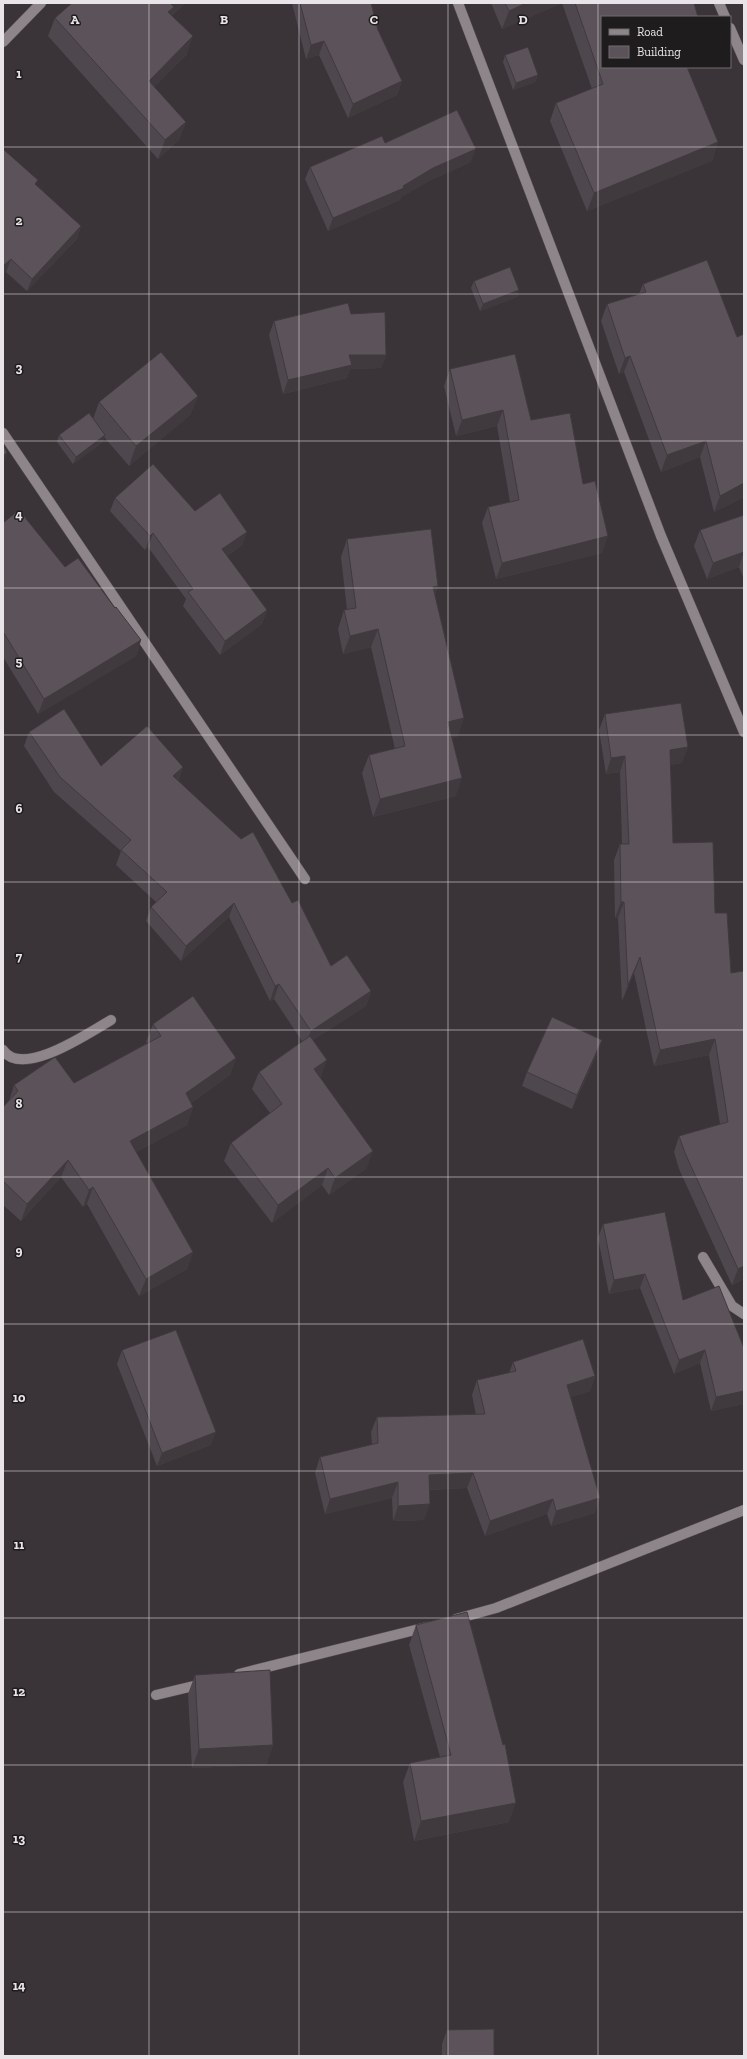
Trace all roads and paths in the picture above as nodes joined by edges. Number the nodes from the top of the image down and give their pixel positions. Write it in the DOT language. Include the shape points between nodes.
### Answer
graph roads {
  1 [pos="41,3"];
  2 [pos="458,3"];
  3 [pos="719,3"];
  4 [pos="725,16"];
  5 [pos="731,30"];
  6 [pos="3,42"];
  7 [pos="744,60"];
  8 [pos="3,433"];
  9 [pos="744,732"];
  10 [pos="305,879"];
  11 [pos="111,1020"];
  12 [pos="3,1050"];
  13 [pos="703,1257"];
  14 [pos="744,1314"];
  15 [pos="744,1510"];
  16 [pos="231,1676"];
  17 [pos="209,1682"];
  18 [pos="156,1695"];
  1 -- 6 [label="street"];
  2 -- 9 [label="street" via="661,536"];
  3 -- 4 [label="street"];
  5 -- 7 [label="street"];
  8 -- 10 [label="street"];
  11 -- 12 [label="street" via="47,1055 22,1060"];
  13 -- 14 [label="street" via="732,1306"];
  15 -- 16 [label="street" via="496,1608"];
  17 -- 18 [label="street"];
}
